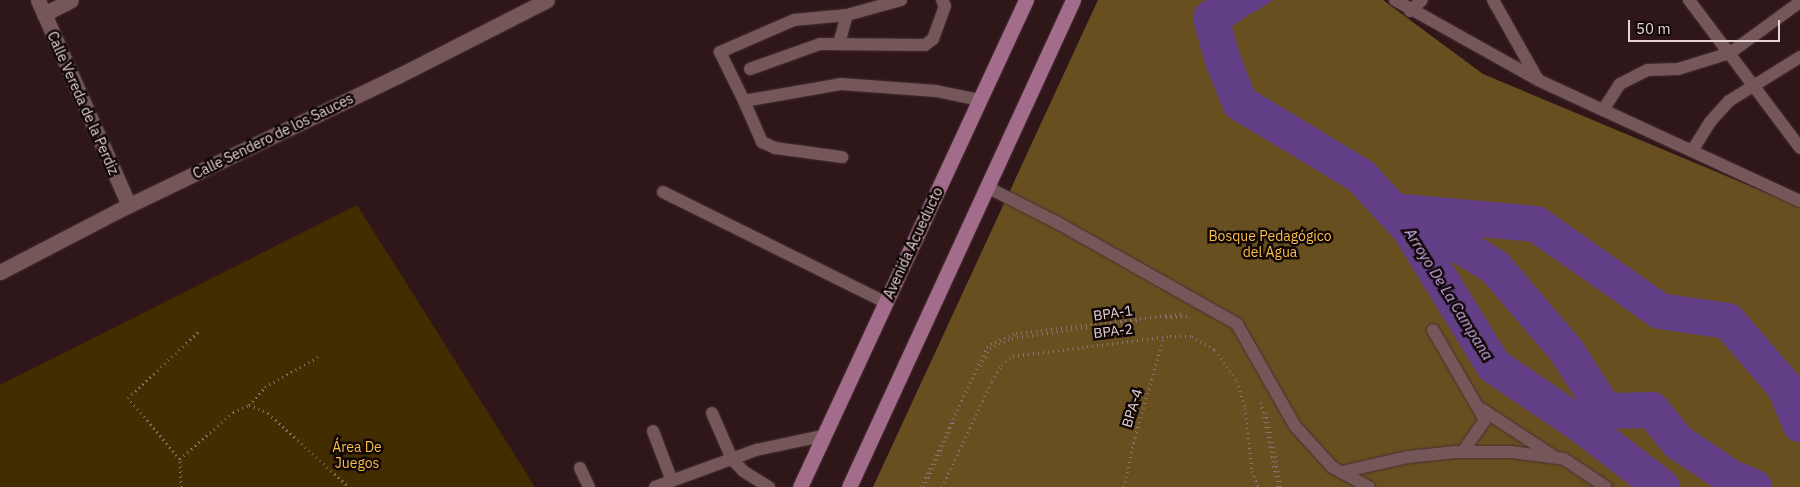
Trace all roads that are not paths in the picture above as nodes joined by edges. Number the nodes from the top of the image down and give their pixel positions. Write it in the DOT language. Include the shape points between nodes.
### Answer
graph roads {
  1 [pos="71,0"];
  2 [pos="547,0"];
  3 [pos="901,0"];
  4 [pos="942,0"];
  5 [pos="1026,0"];
  6 [pos="1073,0"];
  7 [pos="1395,0"];
  8 [pos="1422,0"];
  9 [pos="1493,0"];
  10 [pos="1689,0"];
  11 [pos="1800,2"];
  12 [pos="41,7"];
  13 [pos="1410,11"];
  14 [pos="847,15"];
  15 [pos="839,44"];
  16 [pos="1730,53"];
  17 [pos="1800,57"];
  18 [pos="750,69"];
  19 [pos="1538,80"];
  20 [pos="1754,85"];
  21 [pos="979,100"];
  22 [pos="744,101"];
  23 [pos="1603,110"];
  24 [pos="1800,148"];
  25 [pos="1692,151"];
  26 [pos="842,157"];
  27 [pos="987,187"];
  28 [pos="663,192"];
  29 [pos="1800,201"];
  30 [pos="129,205"];
  31 [pos="0,272"];
  32 [pos="885,302"];
  33 [pos="1433,330"];
  34 [pos="1477,406"];
  35 [pos="712,413"];
  36 [pos="652,431"];
  37 [pos="822,436"];
  38 [pos="1463,452"];
  39 [pos="1555,458"];
  40 [pos="732,459"];
  41 [pos="580,468"];
  42 [pos="1342,472"];
  43 [pos="672,481"];
  44 [pos="589,487"];
  45 [pos="655,487"];
  46 [pos="769,487"];
  47 [pos="800,487"];
  48 [pos="849,487"];
  49 [pos="1369,487"];
  50 [pos="1606,487"];
  1 -- 12 [label="street"];
  2 -- 30 [label="street, Calle Sendero de los Sauces" via="398,76"];
  3 -- 14 [label="lane"];
  4 -- 15 [label="lane" via="945,6 933,39 925,45"];
  5 -- 21 [label="main road, Avenida Acueducto"];
  6 -- 27 [label="main road"];
  7 -- 13 [label="lane"];
  8 -- 13 [label="lane"];
  9 -- 19 [label="lane"];
  10 -- 16 [label="lane"];
  11 -- 16 [label="lane"];
  12 -- 30 [label="street, Calle Vereda de la Perdiz"];
  13 -- 19 [label="lane"];
  14 -- 15 [label="lane"];
  14 -- 22 [label="lane" via="794,20 720,52"];
  15 -- 18 [label="lane" via="820,44"];
  16 -- 20 [label="lane"];
  16 -- 23 [label="lane" via="1678,69 1648,70 1620,84"];
  17 -- 20 [label="lane"];
  19 -- 23 [label="lane"];
  20 -- 24 [label="lane"];
  20 -- 25 [label="lane" via="1730,101 1710,122"];
  21 -- 22 [label="lane" via="928,90 842,84"];
  21 -- 32 [label="main road, Avenida Acueducto"];
  22 -- 26 [label="lane" via="762,142 775,148"];
  23 -- 25 [label="lane"];
  25 -- 29 [label="lane"];
  27 -- 42 [label="lane" via="1056,222 1236,324 1295,426 1332,466"];
  27 -- 48 [label="main road"];
  28 -- 32 [label="lane"];
  30 -- 31 [label="street, Calle Sendero de los Sauces"];
  32 -- 37 [label="main road, Avenida Acueducto"];
  33 -- 34 [label="lane"];
  34 -- 38 [label="lane" via="1485,420"];
  34 -- 39 [label="lane"];
  35 -- 40 [label="lane"];
  36 -- 43 [label="lane"];
  37 -- 40 [label="lane" via="777,444"];
  37 -- 47 [label="main road, Avenida Acueducto"];
  38 -- 39 [label="lane" via="1511,452"];
  38 -- 42 [label="lane" via="1408,457"];
  39 -- 50 [label="lane" via="1564,459"];
  40 -- 43 [label="lane"];
  40 -- 46 [label="lane"];
  41 -- 44 [label="lane"];
  42 -- 49 [label="lane"];
  43 -- 45 [label="lane"];
}
